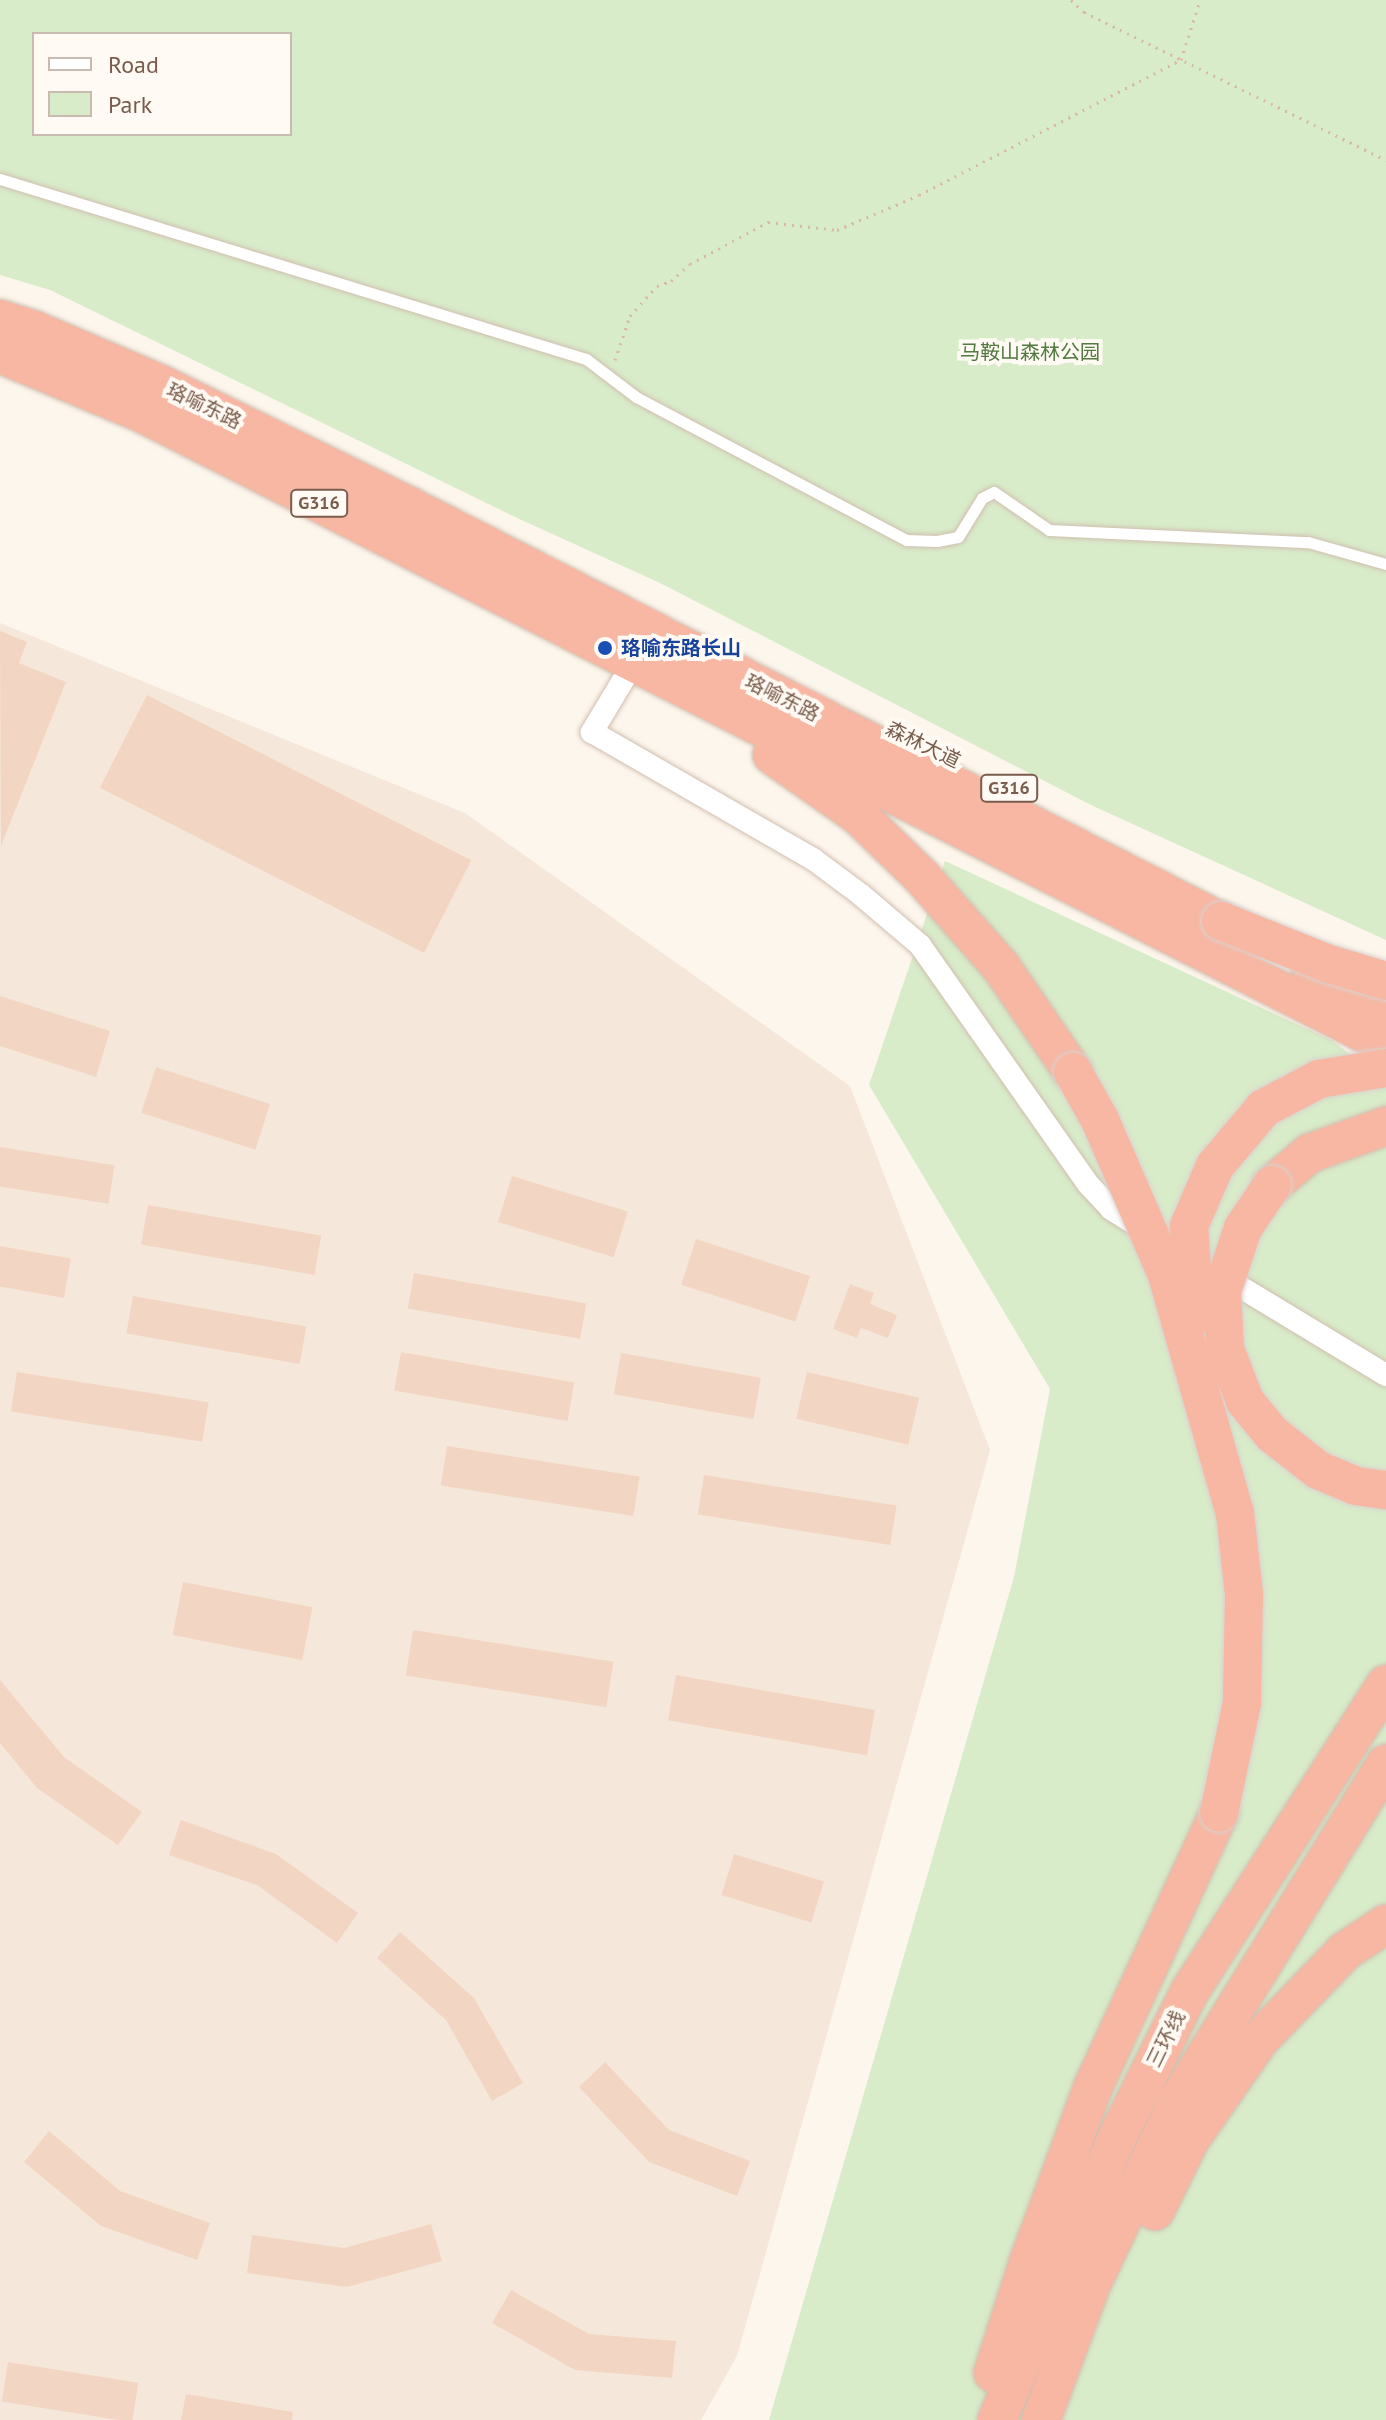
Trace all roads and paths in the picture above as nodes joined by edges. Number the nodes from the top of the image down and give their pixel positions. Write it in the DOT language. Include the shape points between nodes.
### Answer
graph roads {
  1 [pos="1071,0"];
  2 [pos="1200,0"];
  3 [pos="1181,60"];
  4 [pos="1386,160"];
  5 [pos="0,179"];
  6 [pos="0,319"];
  7 [pos="0,354"];
  8 [pos="610,375"];
  9 [pos="1386,564"];
  10 [pos="621,615"];
  11 [pos="634,662"];
  12 [pos="1221,921"];
  13 [pos="1386,983"];
  14 [pos="1386,1008"];
  15 [pos="1386,1044"];
  16 [pos="1386,1068"];
  17 [pos="1386,1126"];
  18 [pos="1386,1375"];
  19 [pos="1386,1490"];
  20 [pos="1235,1513"];
  21 [pos="1386,1684"];
  22 [pos="1386,1764"];
  23 [pos="1386,1924"];
  24 [pos="978,2420"];
  25 [pos="997,2420"];
  26 [pos="1041,2420"];
  27 [pos="1051,2420"];
  1 -- 3 [label="path" via="1084,12"];
  2 -- 3 [label="path"];
  3 -- 4 [label="path"];
  3 -- 8 [label="path" via="919,195 837,230 768,222 690,264 657,286 630,316"];
  5 -- 8 [label="lane" via="586,359"];
  6 -- 10 [label="highway, 珞喻东路 / G316" via="160,384"];
  7 -- 11 [label="highway, 珞喻东路 / G316" via="144,414"];
  8 -- 9 [label="lane" via="636,397 906,540 958,537 982,498 994,492 1049,530 1308,542"];
  10 -- 12 [label="highway, 珞喻东路 / G316"];
  10 -- 13 [label="highway, 森林大道 / G316" via="727,648"];
  11 -- 15 [label="highway, G316"];
  11 -- 18 [label="street" via="592,732 813,859 920,945 1111,1209"];
  11 -- 20 [label="highway, bridge" via="858,815 922,877 1001,967 1100,1120 1167,1275"];
  12 -- 13 [label="highway, bridge"];
  12 -- 14 [label="highway, 珞喻东路 / G316, bridge"];
  16 -- 20 [label="highway, bridge" via="1319,1079 1264,1108 1215,1166 1189,1226 1195,1323"];
  17 -- 19 [label="highway, bridge" via="1310,1153 1272,1185 1243,1228 1222,1291 1225,1349 1245,1401 1272,1434 1318,1470 1356,1486"];
  20 -- 24 [label="highway, bridge" via="1244,1595 1242,1703 1219,1813 1093,2087"];
  21 -- 25 [label="highway, 三环线" via="1190,1991 1116,2140"];
  22 -- 26 [label="highway, 三环线" via="1179,2099 1091,2285"];
  23 -- 27 [label="highway" via="1345,1951 1260,2039 1189,2141"];
}
